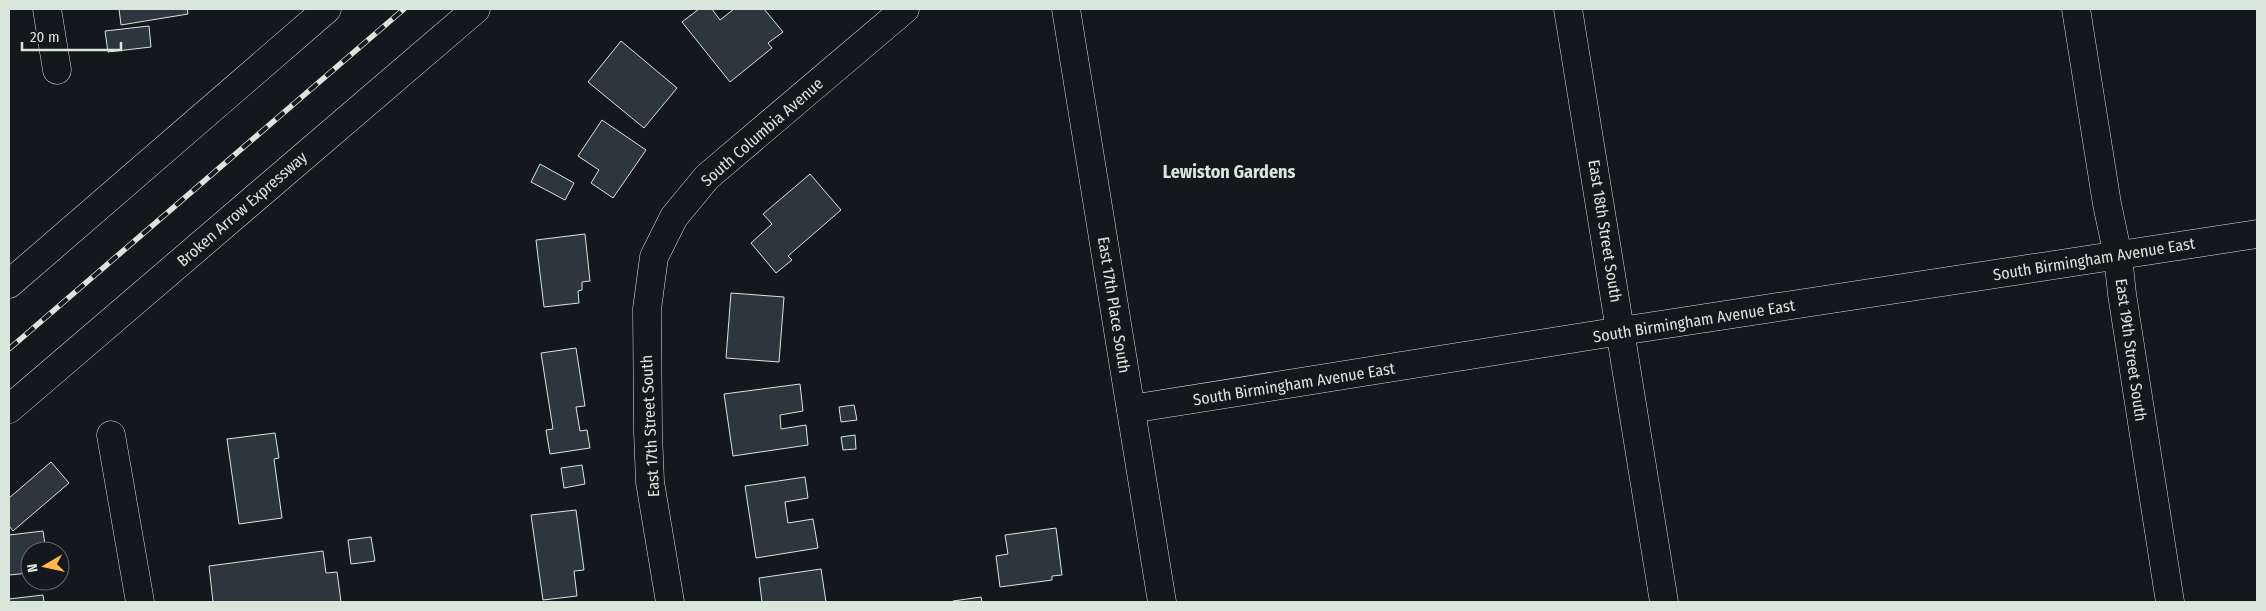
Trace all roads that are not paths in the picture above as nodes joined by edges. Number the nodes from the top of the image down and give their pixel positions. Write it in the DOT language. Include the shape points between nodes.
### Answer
graph roads {
  1 [pos="47,9"];
  2 [pos="327,9"];
  3 [pos="476,9"];
  4 [pos="905,9"];
  5 [pos="1066,9"];
  6 [pos="1568,9"];
  7 [pos="2076,9"];
  8 [pos="57,70"];
  9 [pos="2257,234"];
  10 [pos="2118,256"];
  11 [pos="9,284"];
  12 [pos="647,309"];
  13 [pos="1621,331"];
  14 [pos="9,409"];
  15 [pos="1131,410"];
  16 [pos="111,435"];
  17 [pos="140,602"];
  18 [pos="670,602"];
  19 [pos="1162,602"];
  20 [pos="1664,602"];
  21 [pos="2170,602"];
  1 -- 8 [label="main road"];
  2 -- 11 [label="main road"];
  3 -- 14 [label="main road, Broken Arrow Expressway"];
  4 -- 12 [label="main road, South Columbia Avenue" via="707,177 674,217 654,258"];
  5 -- 15 [label="main road, East 17th Place South"];
  6 -- 13 [label="main road, East 18th Street South"];
  7 -- 10 [label="main road, East 19th Street South"];
  9 -- 10 [label="main road, South Birmingham Avenue East"];
  10 -- 13 [label="main road, South Birmingham Avenue East"];
  10 -- 21 [label="main road, East 19th Street South"];
  12 -- 18 [label="main road, East 17th Street South" via="650,482"];
  13 -- 15 [label="main road, South Birmingham Avenue East"];
  13 -- 20 [label="main road, East 18th Street South"];
  15 -- 19 [label="main road, East 17th Place South"];
  16 -- 17 [label="main road"];
}
